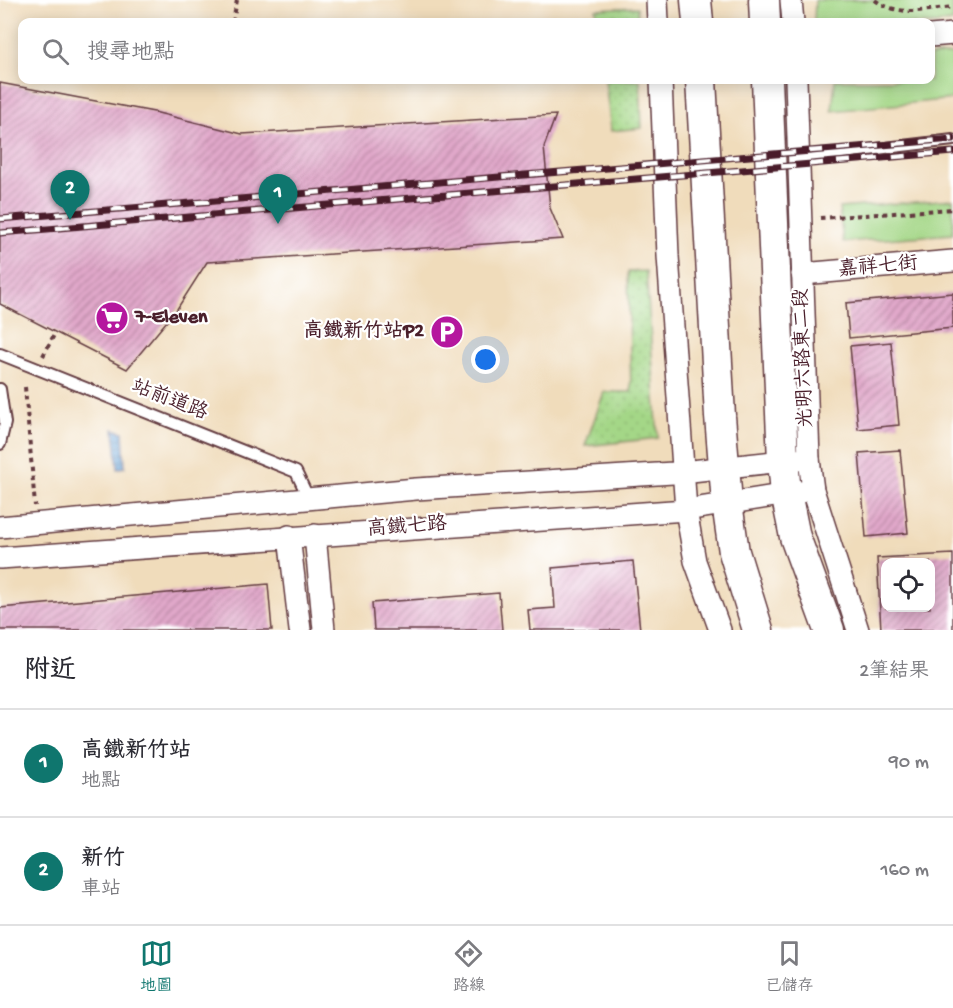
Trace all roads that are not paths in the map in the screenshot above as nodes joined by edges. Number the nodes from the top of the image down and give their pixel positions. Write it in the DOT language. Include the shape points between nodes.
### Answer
graph roads {
  1 [pos="657,0"];
  2 [pos="696,0"];
  3 [pos="764,0"];
  4 [pos="791,0"];
  5 [pos="658,18"];
  6 [pos="698,18"];
  7 [pos="765,18"];
  8 [pos="793,18"];
  9 [pos="953,34"];
  10 [pos="935,36"];
  11 [pos="661,84"];
  12 [pos="701,84"];
  13 [pos="767,84"];
  14 [pos="796,84"];
  15 [pos="953,140"];
  16 [pos="800,158"];
  17 [pos="953,261"];
  18 [pos="802,274"];
  19 [pos="0,354"];
  20 [pos="0,389"];
  21 [pos="0,444"];
  22 [pos="796,460"];
  23 [pos="725,467"];
  24 [pos="683,472"];
  25 [pos="800,492"];
  26 [pos="309,499"];
  27 [pos="727,503"];
  28 [pos="686,510"];
  29 [pos="0,527"];
  30 [pos="315,535"];
  31 [pos="289,536"];
  32 [pos="0,558"];
  33 [pos="300,630"];
  34 [pos="324,630"];
  35 [pos="720,630"];
  36 [pos="758,630"];
  37 [pos="829,630"];
  38 [pos="858,630"];
  1 -- 5 [label="street"];
  2 -- 6 [label="main road"];
  3 -- 7 [label="main road"];
  4 -- 8 [label="street"];
  9 -- 10 [label="street"];
  11 -- 24 [label="street"];
  12 -- 23 [label="main road"];
  13 -- 22 [label="main road, 光明六路東二段"];
  14 -- 16 [label="street, 光明六路東二段"];
  15 -- 16 [label="lane"];
  16 -- 18 [label="street, 光明六路東二段"];
  17 -- 18 [label="street, 嘉祥七街"];
  18 -- 22 [label="street, 光明六路東二段"];
  19 -- 26 [label="lane, 站前道路" via="296,472"];
  20 -- 21 [label="lane" via="5,423"];
  22 -- 23 [label="street, 高鐵七路"];
  22 -- 25 [label="main road, 光明六路東二段"];
  23 -- 24 [label="street, 高鐵七路"];
  23 -- 27 [label="main road"];
  24 -- 26 [label="street, 高鐵七路"];
  24 -- 28 [label="street"];
  25 -- 27 [label="street, 高鐵七路"];
  25 -- 37 [label="main road, 光明六路東二段" via="795,537"];
  25 -- 38 [label="street, 光明六路東二段"];
  26 -- 29 [label="street, 高鐵七路"];
  27 -- 28 [label="street, 高鐵七路"];
  27 -- 36 [label="main road" via="734,552"];
  28 -- 30 [label="street, 高鐵七路"];
  28 -- 35 [label="street" via="695,561"];
  30 -- 31 [label="street, 高鐵七路"];
  30 -- 34 [label="street"];
  31 -- 32 [label="street, 高鐵七路"];
  31 -- 33 [label="street"];
}
